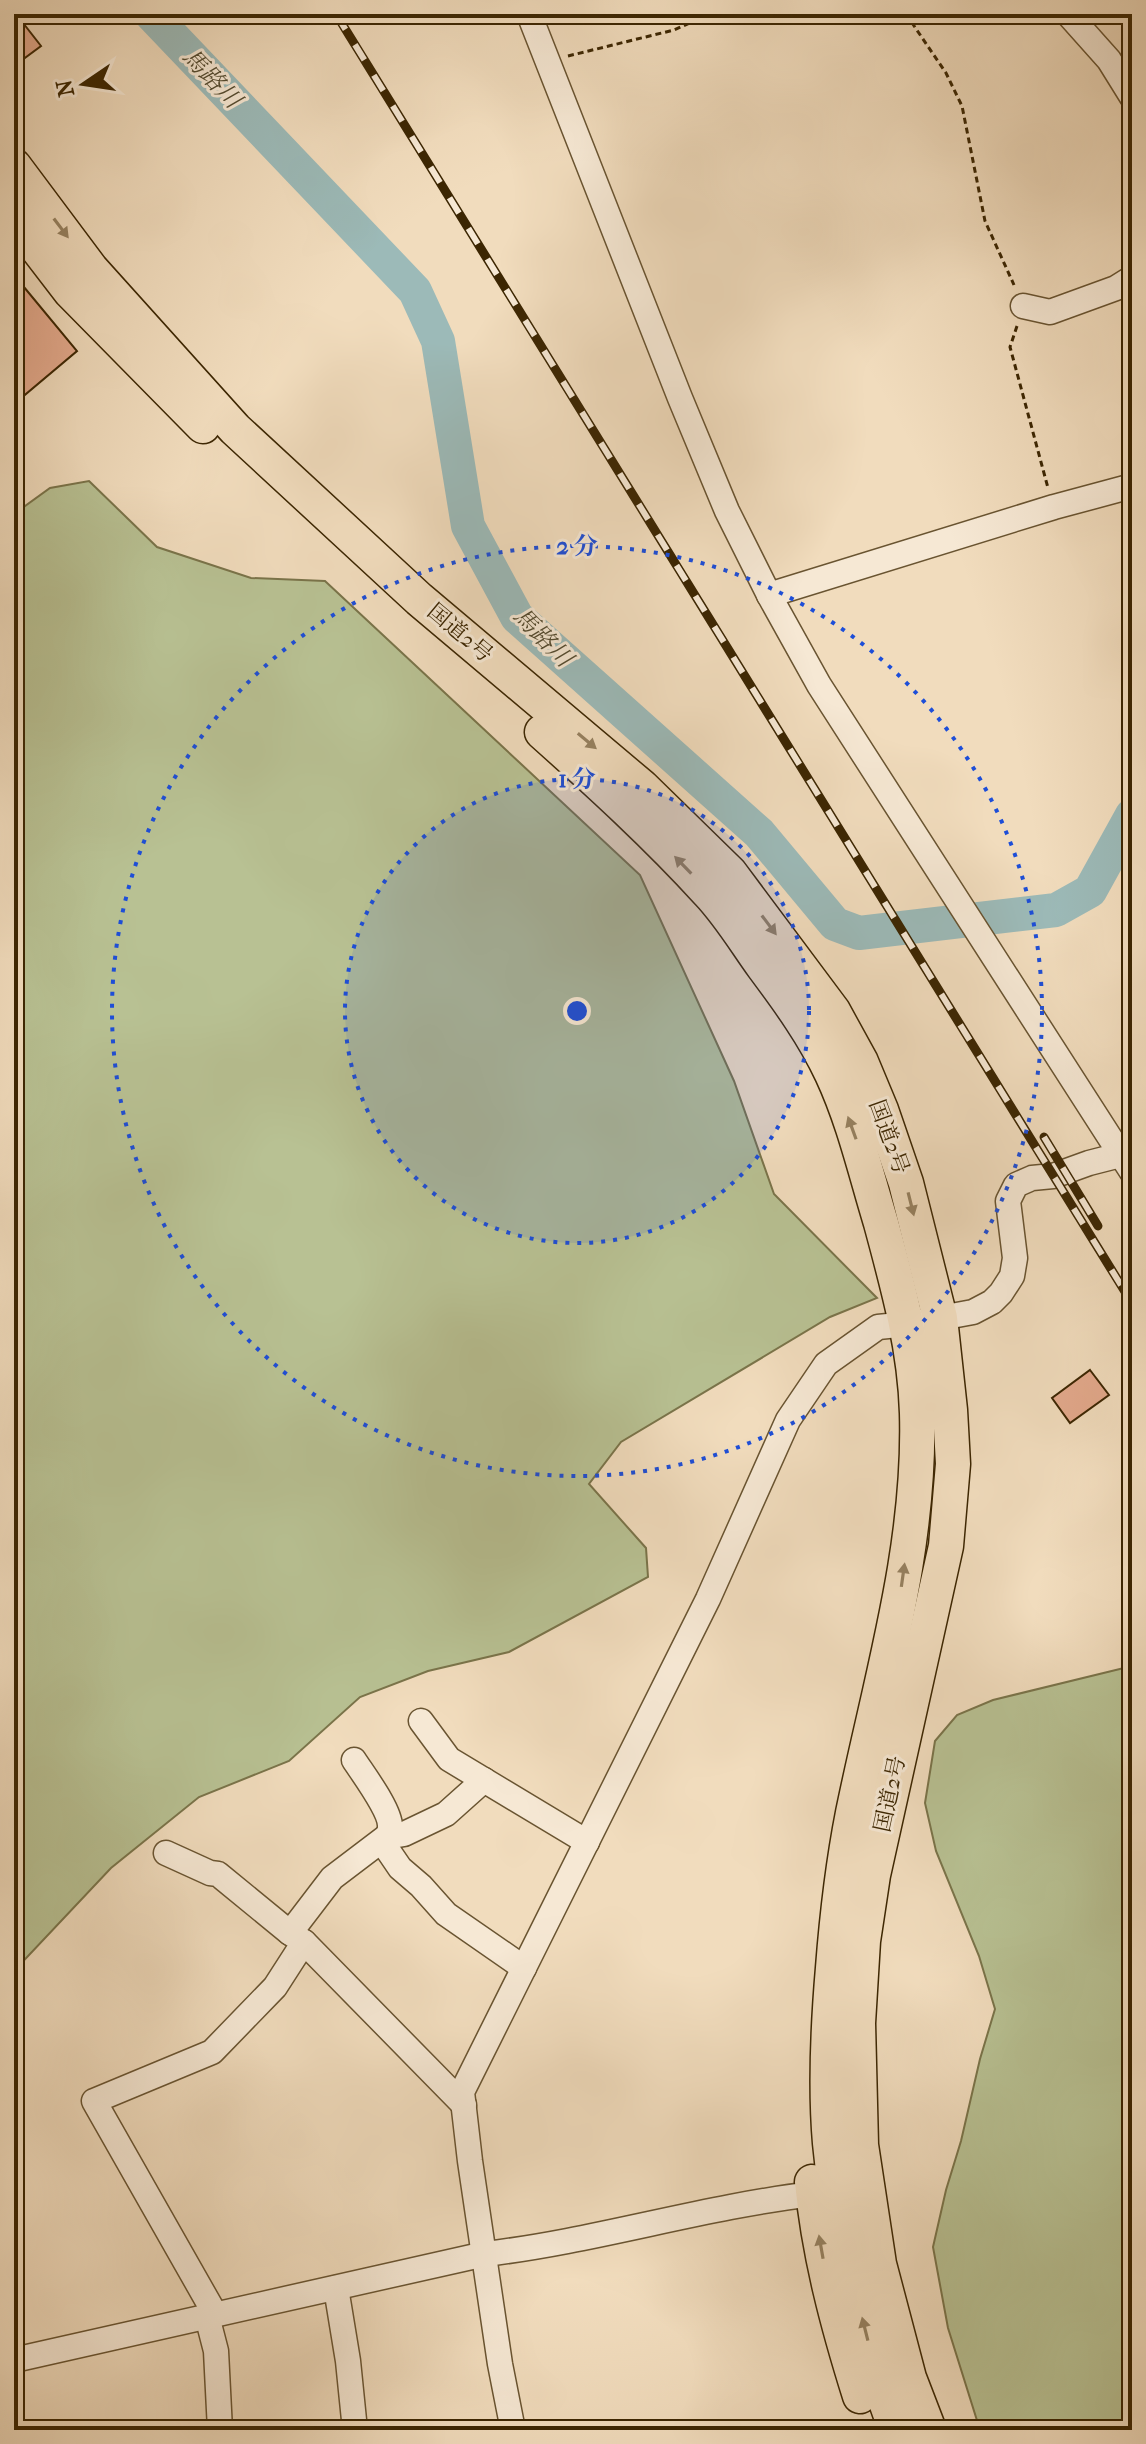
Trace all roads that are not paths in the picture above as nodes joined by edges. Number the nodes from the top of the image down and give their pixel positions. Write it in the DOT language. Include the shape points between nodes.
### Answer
graph roads {
  1 [pos="529,14"];
  2 [pos="1068,14"];
  3 [pos="1132,97"];
  4 [pos="14,166"];
  5 [pos="14,218"];
  6 [pos="1132,278"];
  7 [pos="1023,306"];
  8 [pos="1132,486"];
  9 [pos="769,595"];
  10 [pos="1129,1160"];
  11 [pos="924,1321"];
  12 [pos="914,1615"];
  13 [pos="421,1721"];
  14 [pos="354,1760"];
  15 [pos="484,1780"];
  16 [pos="386,1837"];
  17 [pos="587,1842"];
  18 [pos="166,1853"];
  19 [pos="297,1937"];
  20 [pos="524,1968"];
  21 [pos="464,2105"];
  22 [pos="813,2194"];
  23 [pos="485,2254"];
  24 [pos="336,2288"];
  25 [pos="211,2315"];
  26 [pos="14,2360"];
  27 [pos="220,2430"];
  28 [pos="355,2430"];
  29 [pos="513,2430"];
  30 [pos="872,2430"];
  31 [pos="896,2430"];
  32 [pos="929,2430"];
  33 [pos="952,2430"];
  1 -- 9 [label="street" via="685,412"];
  2 -- 3 [label="street" via="1109,60"];
  4 -- 11 [label="highway, 国道2号, one-way" via="91,269 235,429 419,599 642,787 730,873 833,1011 861,1062 906,1183"];
  11 -- 5 [label="highway, 国道2号, one-way" via="834,1077 807,1025 712,895 627,808 226,449 70,291"];
  6 -- 7 [label="street" via="1050,312"];
  8 -- 9 [label="street"];
  9 -- 10 [label="street" via="819,685"];
  10 -- 11 [label="street" via="1089,1163 1016,1185 1008,1201 1015,1258 1001,1293 973,1312"];
  11 -- 12 [label="highway, 国道2号"];
  11 -- 17 [label="street" via="878,1327 826,1364 788,1420 708,1599"];
  12 -- 22 [label="highway" via="870,1678 843,1787 816,1939 806,2069"];
  31 -- 12 [label="highway, 国道2号, one-way" via="866,2334 838,2209 827,2068 844,1864"];
  12 -- 32 [label="highway, 国道2号" via="863,1941 858,2023 861,2145 879,2264 909,2378"];
  12 -- 33 [label="highway" via="930,1655 881,1935 877,2079 888,2194 901,2259"];
  13 -- 15 [label="street" via="449,1759"];
  14 -- 16 [label="street" via="388,1818"];
  15 -- 16 [label="street" via="446,1814"];
  15 -- 17 [label="street"];
  16 -- 19 [label="street" via="332,1878"];
  16 -- 20 [label="street" via="385,1846 400,1868 446,1914"];
  17 -- 20 [label="street"];
  18 -- 19 [label="street" via="218,1874"];
  19 -- 21 [label="street"];
  19 -- 25 [label="street" via="275,1987 212,2052 94,2101"];
  20 -- 21 [label="street" via="462,2092"];
  21 -- 23 [label="street"];
  22 -- 23 [label="street"];
  30 -- 22 [label="highway, one-way" via="830,2291"];
  23 -- 24 [label="street"];
  23 -- 29 [label="street"];
  24 -- 25 [label="street"];
  24 -- 28 [label="street"];
  25 -- 26 [label="street"];
  25 -- 27 [label="street"];
}
